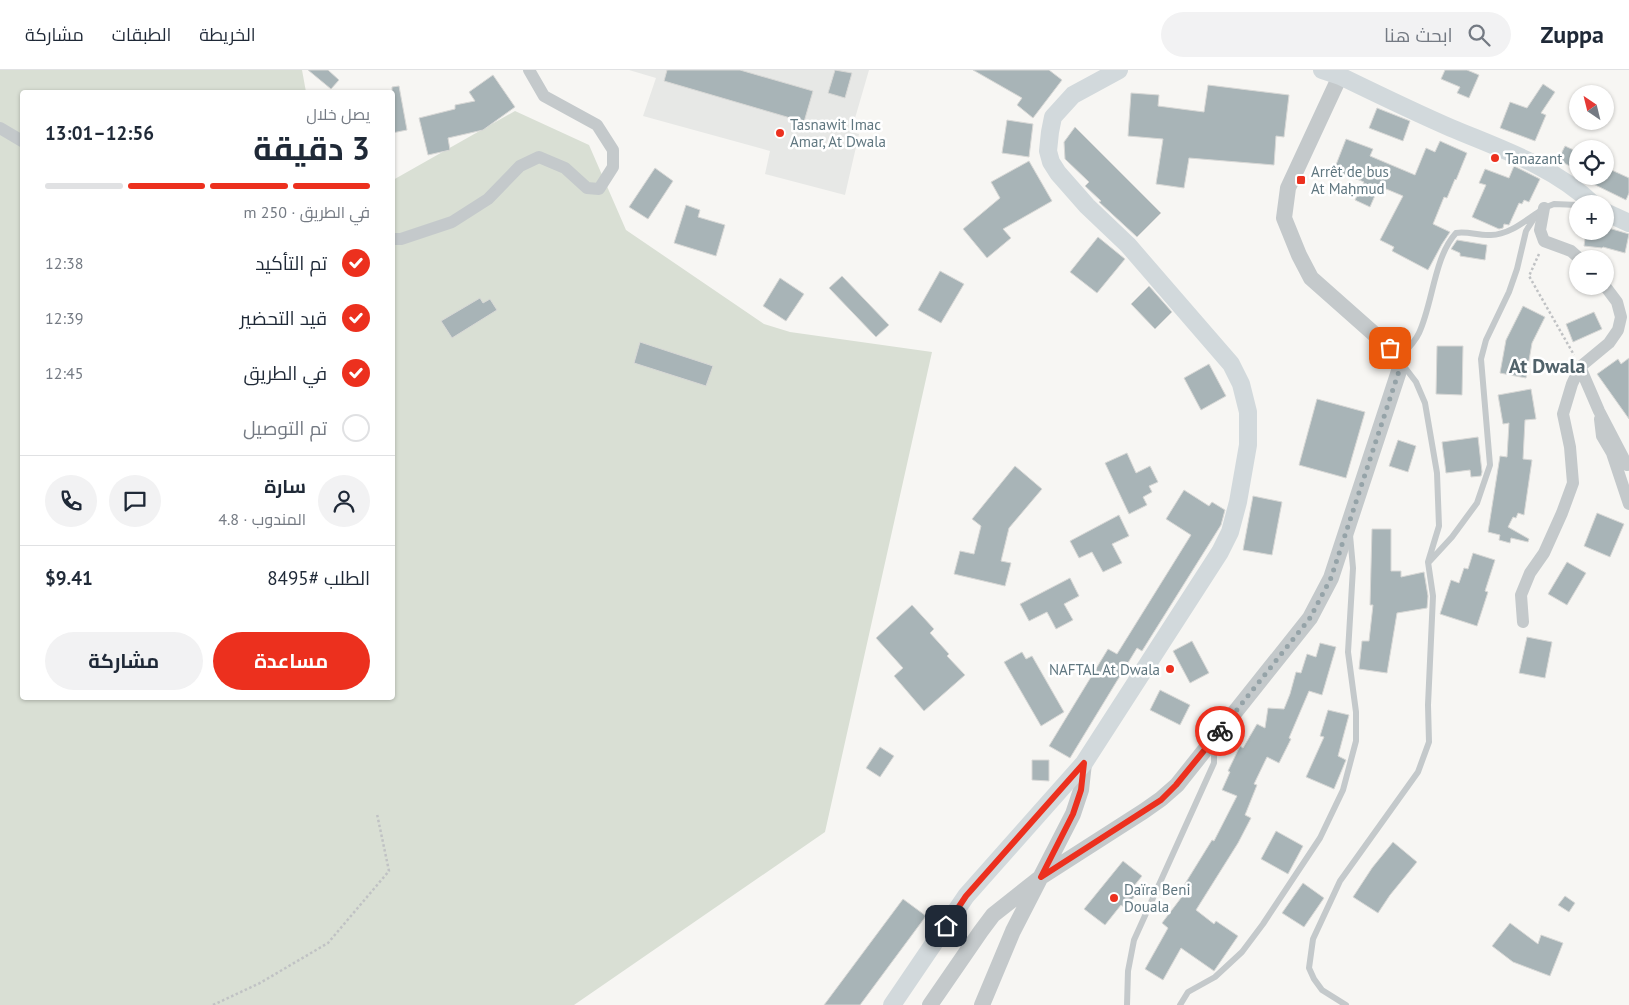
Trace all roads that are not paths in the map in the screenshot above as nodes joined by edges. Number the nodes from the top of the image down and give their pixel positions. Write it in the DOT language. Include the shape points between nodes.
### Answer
graph roads {
  1 [pos="530,70"];
  2 [pos="1119,70"];
  3 [pos="1322,70"];
  4 [pos="1340,76"];
  5 [pos="0,128"];
  6 [pos="20,140"];
  7 [pos="1584,195"];
  8 [pos="1569,205"];
  9 [pos="1544,208"];
  10 [pos="1614,216"];
  11 [pos="1629,223"];
  12 [pos="395,239"];
  13 [pos="1569,250"];
  14 [pos="1611,295"];
  15 [pos="1399,358"];
  16 [pos="1580,367"];
  17 [pos="1600,411"];
  18 [pos="1627,465"];
  19 [pos="1629,504"];
  20 [pos="1349,524"];
  21 [pos="1428,562"];
  22 [pos="1523,622"];
  23 [pos="1212,742"];
  24 [pos="1084,763"];
  25 [pos="1041,877"];
  26 [pos="892,1005"];
  27 [pos="930,1005"];
  28 [pos="982,1005"];
  29 [pos="1127,1005"];
  30 [pos="1180,1005"];
  31 [pos="1346,1005"];
  1 -- 12 [label="street" via="544,96 597,125 613,150 612,167 599,189 587,188 565,168 539,157 520,166 488,199 452,222"];
  2 -- 24 [label="main road" via="1073,95 1053,117 1048,152 1051,162 1231,364 1241,384 1248,412 1248,445 1232,524 1220,552"];
  3 -- 4 [label="main road"];
  4 -- 7 [label="main road" via="1451,128 1507,150 1551,172"];
  4 -- 15 [label="street" via="1288,188 1284,218 1311,278"];
  5 -- 6 [label="street"];
  8 -- 9 [label="lane" via="1554,204"];
  9 -- 13 [label="street" via="1541,236 1544,241"];
  9 -- 15 [label="lane" via="1503,233 1491,236 1456,233 1446,248 1419,333"];
  9 -- 21 [label="lane" via="1526,231 1512,284 1486,340 1482,359 1490,465 1477,503"];
  10 -- 11 [label="main road"];
  14 -- 16 [label="street" via="1621,316 1618,330 1609,344"];
  15 -- 20 [label="street" via="1399,371"];
  15 -- 21 [label="lane" via="1416,382 1425,403 1437,473 1439,526"];
  16 -- 17 [label="street"];
  16 -- 22 [label="street" via="1564,414 1573,483 1544,553 1530,573 1522,595"];
  17 -- 18 [label="street"];
  17 -- 19 [label="street" via="1602,436 1612,453"];
  20 -- 23 [label="street" via="1331,578 1310,618"];
  20 -- 30 [label="lane" via="1353,568 1348,652 1356,712 1356,741 1343,790 1320,838 1242,952 1215,977 1188,992"];
  21 -- 31 [label="lane" via="1433,596 1429,742 1418,772 1340,881 1313,939 1309,968 1314,979 1322,990"];
  23 -- 25 [label="street" via="1161,800"];
  23 -- 29 [label="lane" via="1214,763 1134,940 1128,971"];
  24 -- 25 [label="street" via="1081,790 1073,814"];
  24 -- 26 [label="main road" via="966,896"];
  25 -- 27 [label="street" via="993,915"];
  25 -- 28 [label="street" via="1013,931"];
}
